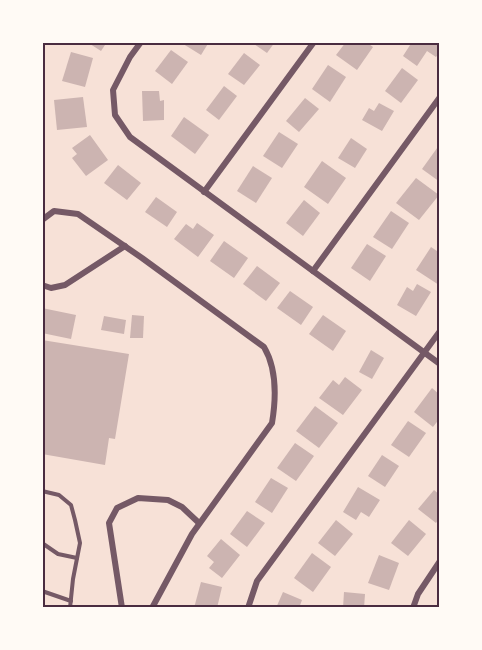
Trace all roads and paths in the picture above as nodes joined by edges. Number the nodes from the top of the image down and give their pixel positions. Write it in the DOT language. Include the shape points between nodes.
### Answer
graph roads {
  1 [pos="141,42"];
  2 [pos="314,42"];
  3 [pos="440,97"];
  4 [pos="204,192"];
  5 [pos="42,220"];
  6 [pos="125,246"];
  7 [pos="313,271"];
  8 [pos="42,285"];
  9 [pos="440,331"];
  10 [pos="424,353"];
  11 [pos="440,364"];
  12 [pos="42,491"];
  13 [pos="200,523"];
  14 [pos="42,543"];
  15 [pos="77,558"];
  16 [pos="440,561"];
  17 [pos="42,591"];
  18 [pos="71,601"];
  19 [pos="70,608"];
  20 [pos="122,608"];
  21 [pos="152,608"];
  22 [pos="248,608"];
  23 [pos="413,608"];
  1 -- 4 [label="street" via="113,90 115,115 130,137"];
  2 -- 4 [label="street"];
  3 -- 7 [label="street"];
  4 -- 7 [label="street"];
  5 -- 6 [label="street" via="54,211 78,214"];
  6 -- 8 [label="street" via="65,285"];
  6 -- 13 [label="street" via="264,347 270,358 275,402 272,423"];
  7 -- 10 [label="street"];
  9 -- 10 [label="street"];
  10 -- 11 [label="street"];
  10 -- 22 [label="street" via="257,581"];
  12 -- 15 [label="lane" via="59,495 71,505 80,543"];
  13 -- 20 [label="street" via="168,500 138,498 117,508 109,523"];
  13 -- 21 [label="street"];
  14 -- 15 [label="lane" via="58,554"];
  15 -- 18 [label="lane"];
  16 -- 23 [label="street"];
  17 -- 18 [label="lane"];
  18 -- 19 [label="lane"];
}
